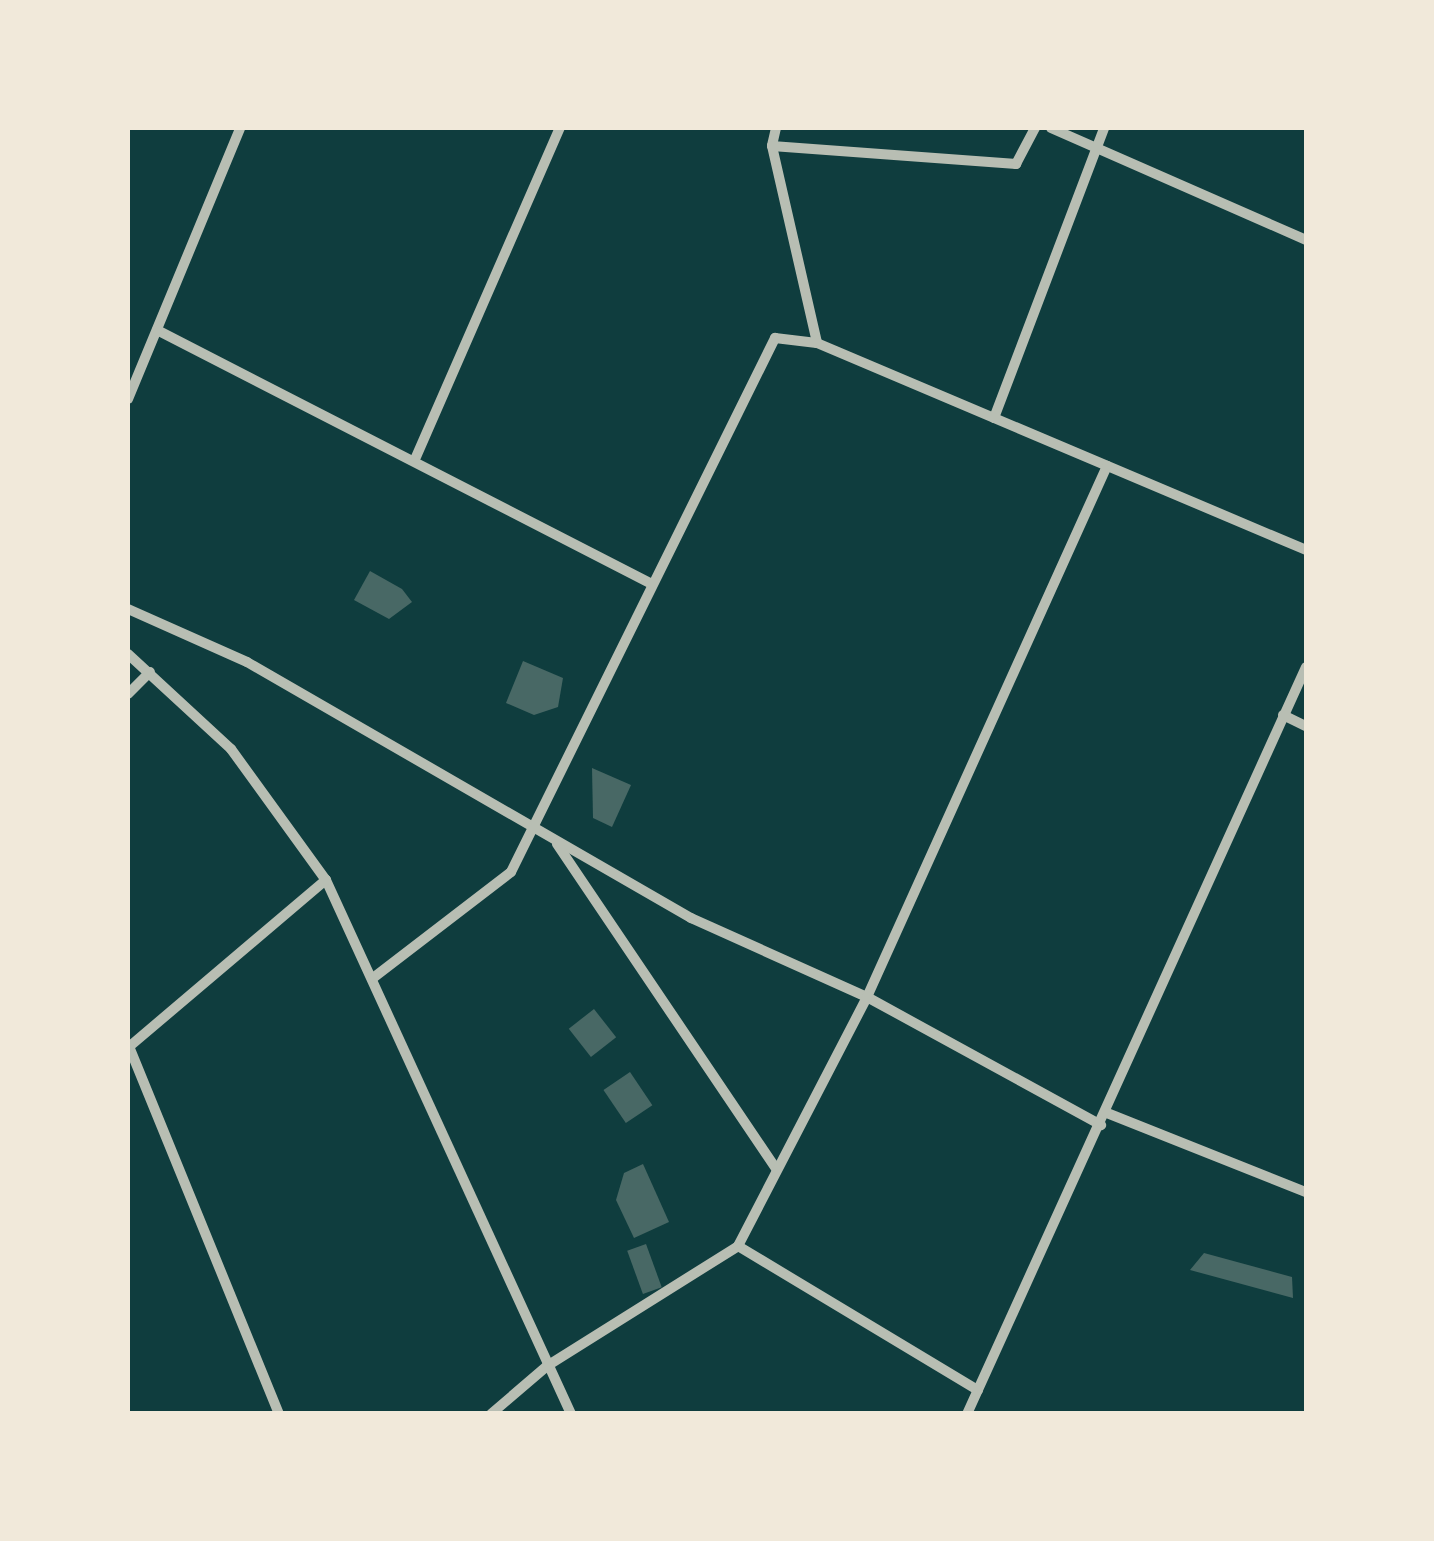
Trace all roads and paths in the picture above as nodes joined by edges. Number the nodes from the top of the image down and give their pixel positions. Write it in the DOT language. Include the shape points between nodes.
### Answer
graph roads {
  1 [pos="240,128"];
  2 [pos="560,128"];
  3 [pos="776,128"];
  4 [pos="1035,128"];
  5 [pos="1051,128"];
  6 [pos="1104,128"];
  7 [pos="1098,142"];
  8 [pos="772,146"];
  9 [pos="1306,240"];
  10 [pos="157,330"];
  11 [pos="816,343"];
  12 [pos="133,372"];
  13 [pos="128,399"];
  14 [pos="994,418"];
  15 [pos="416,456"];
  16 [pos="1107,466"];
  17 [pos="1306,550"];
  18 [pos="650,583"];
  19 [pos="128,609"];
  20 [pos="128,654"];
  21 [pos="1306,668"];
  22 [pos="150,672"];
  23 [pos="128,694"];
  24 [pos="1283,716"];
  25 [pos="1306,726"];
  26 [pos="530,829"];
  27 [pos="555,841"];
  28 [pos="326,880"];
  29 [pos="372,978"];
  30 [pos="867,997"];
  31 [pos="128,1045"];
  32 [pos="1107,1113"];
  33 [pos="1101,1126"];
  34 [pos="777,1170"];
  35 [pos="1306,1192"];
  36 [pos="738,1246"];
  37 [pos="547,1366"];
  38 [pos="978,1390"];
  39 [pos="279,1414"];
  40 [pos="492,1414"];
  41 [pos="571,1414"];
  42 [pos="967,1414"];
  1 -- 10 [label="street"];
  2 -- 15 [label="street"];
  3 -- 8 [label="street"];
  4 -- 8 [label="street" via="1016,164"];
  5 -- 7 [label="street"];
  6 -- 7 [label="street"];
  7 -- 9 [label="street"];
  7 -- 14 [label="street"];
  8 -- 11 [label="street"];
  10 -- 12 [label="street"];
  10 -- 15 [label="street"];
  11 -- 14 [label="street"];
  11 -- 18 [label="street" via="786,336 766,348"];
  12 -- 13 [label="street"];
  14 -- 16 [label="street"];
  15 -- 18 [label="street"];
  16 -- 17 [label="street"];
  16 -- 30 [label="street"];
  18 -- 26 [label="street"];
  19 -- 26 [label="street" via="247,662"];
  20 -- 22 [label="street"];
  21 -- 24 [label="street"];
  22 -- 23 [label="street"];
  22 -- 28 [label="street" via="231,749"];
  24 -- 25 [label="street"];
  24 -- 32 [label="street"];
  26 -- 27 [label="street"];
  26 -- 29 [label="street" via="510,872 482,900"];
  27 -- 30 [label="street" via="766,956"];
  27 -- 34 [label="street"];
  28 -- 29 [label="street"];
  28 -- 31 [label="street"];
  29 -- 37 [label="street"];
  30 -- 33 [label="street"];
  30 -- 34 [label="street"];
  31 -- 39 [label="street"];
  32 -- 33 [label="street"];
  32 -- 35 [label="street"];
  33 -- 38 [label="street"];
  34 -- 36 [label="street"];
  36 -- 37 [label="street"];
  36 -- 38 [label="street"];
  37 -- 40 [label="street"];
  37 -- 41 [label="street"];
  38 -- 42 [label="street"];
}
